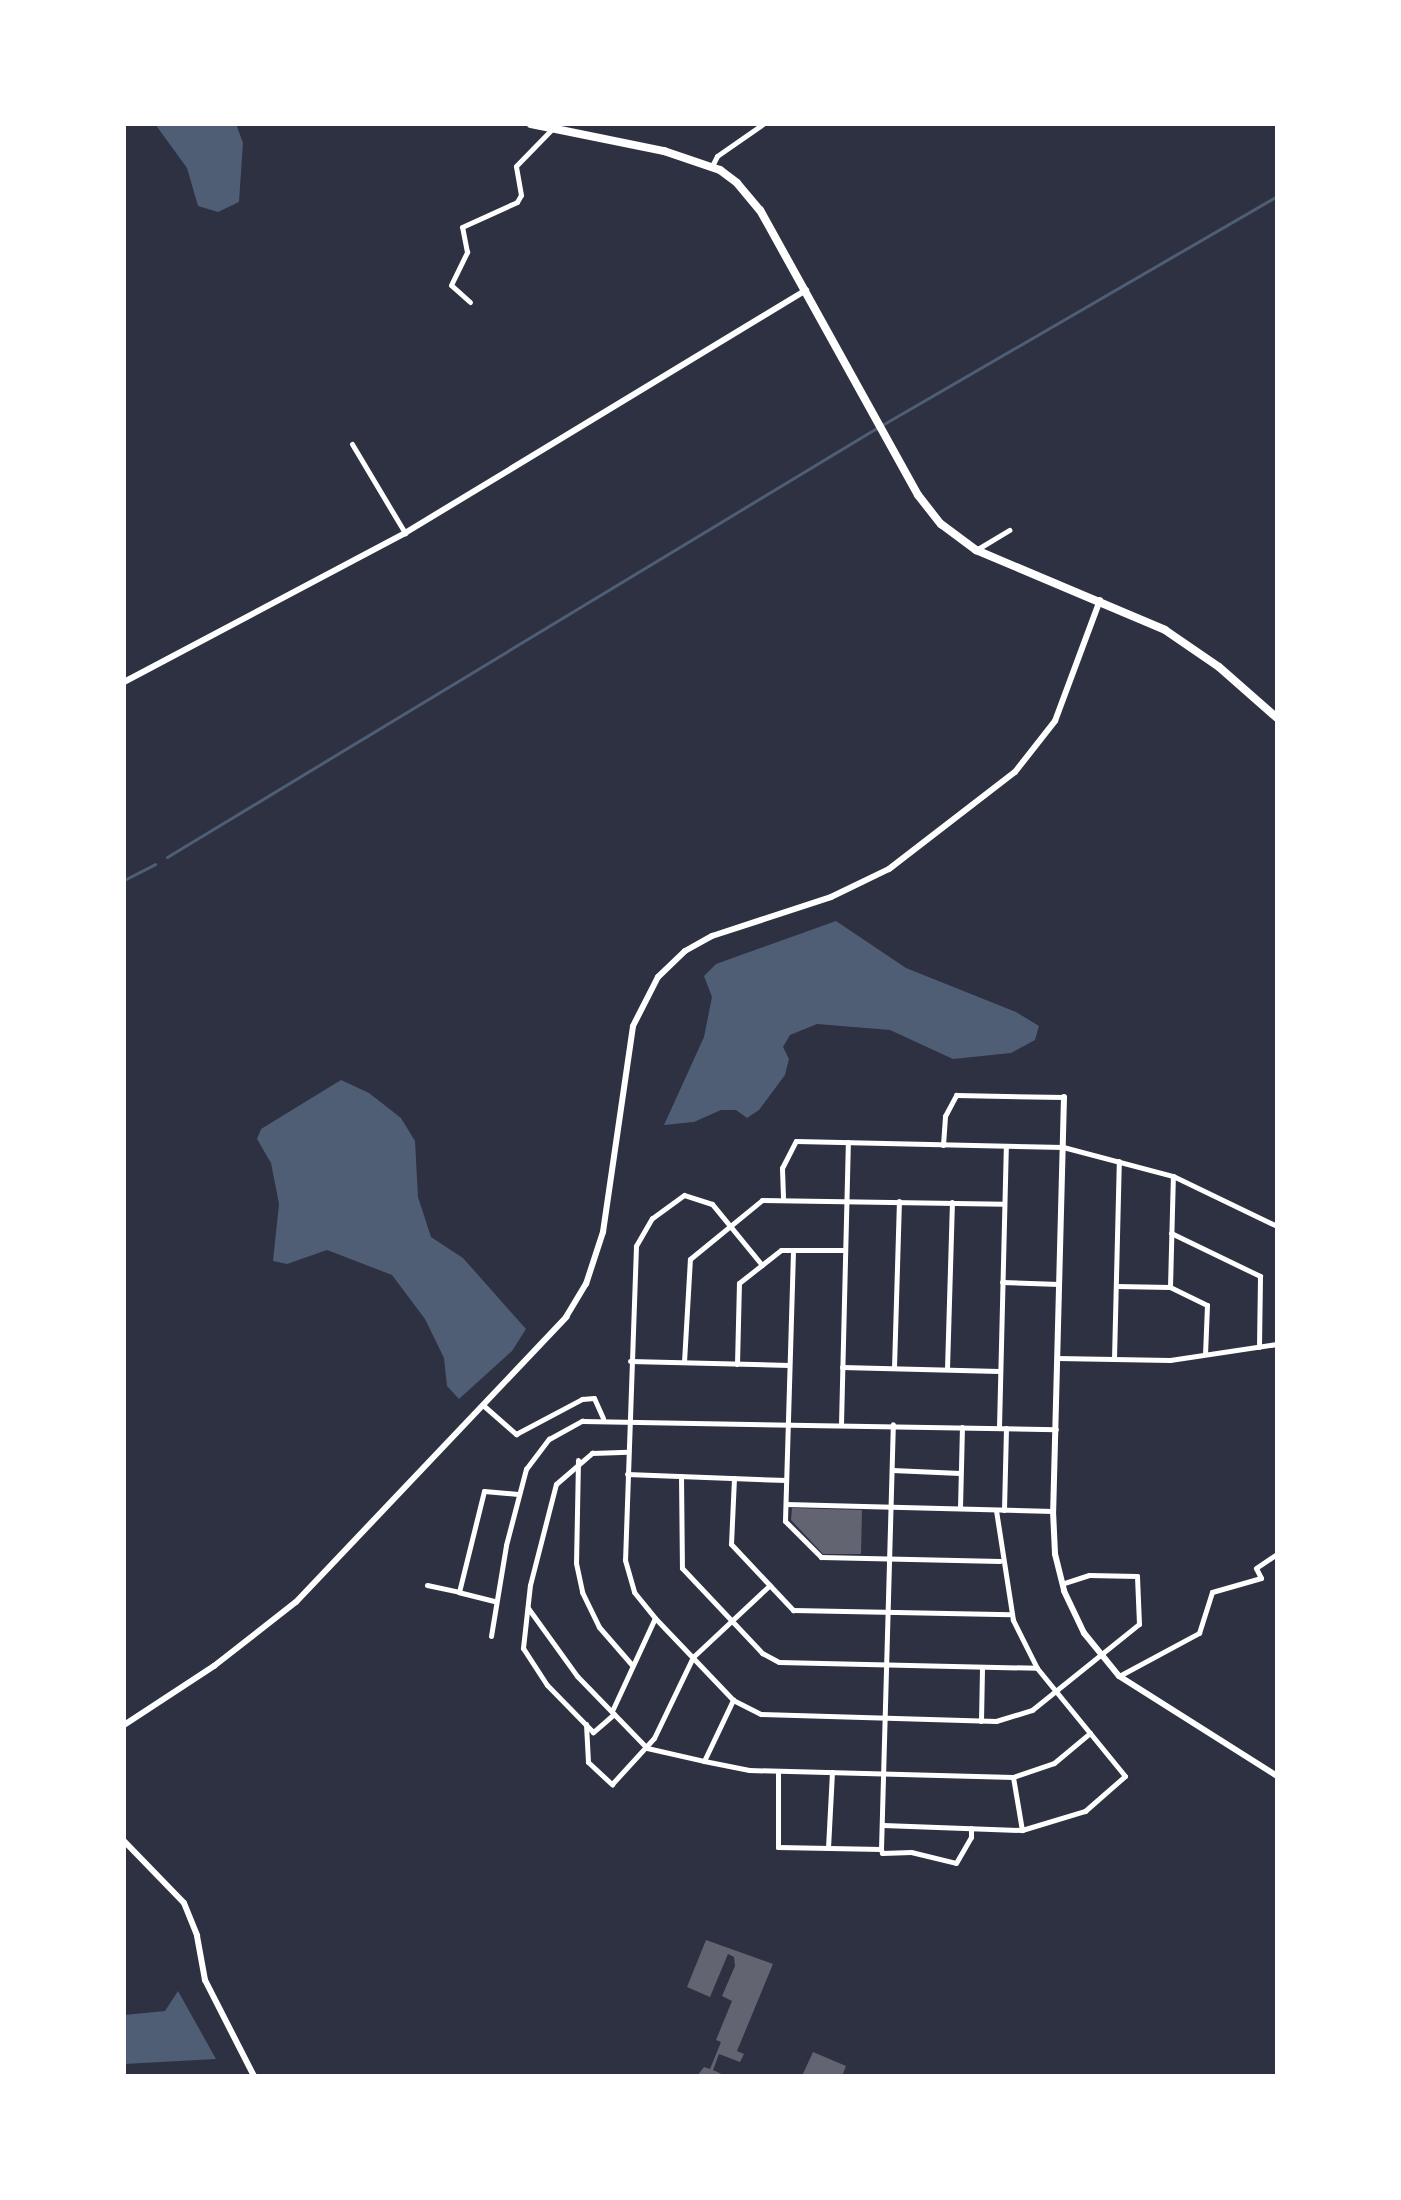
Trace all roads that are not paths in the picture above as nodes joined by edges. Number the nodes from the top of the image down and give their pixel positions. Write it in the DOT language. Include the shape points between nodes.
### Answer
graph roads {
  1 [pos="763,124"];
  2 [pos="538,125"];
  3 [pos="552,128"];
  4 [pos="712,166"];
  5 [pos="806,290"];
  6 [pos="470,302"];
  7 [pos="352,444"];
  8 [pos="1009,530"];
  9 [pos="405,533"];
  10 [pos="976,550"];
  11 [pos="1100,600"];
  12 [pos="124,682"];
  13 [pos="1277,718"];
  14 [pos="1064,1097"];
  15 [pos="848,1142"];
  16 [pos="943,1145"];
  17 [pos="1006,1146"];
  18 [pos="1063,1147"];
  19 [pos="1119,1161"];
  20 [pos="1173,1176"];
  21 [pos="783,1197"];
  22 [pos="846,1200"];
  23 [pos="899,1201"];
  24 [pos="952,1202"];
  25 [pos="1004,1204"];
  26 [pos="729,1224"];
  27 [pos="1277,1226"];
  28 [pos="1171,1233"];
  29 [pos="845,1250"];
  30 [pos="793,1251"];
  31 [pos="762,1265"];
  32 [pos="1002,1282"];
  33 [pos="1059,1284"];
  34 [pos="1116,1286"];
  35 [pos="1170,1287"];
  36 [pos="1277,1344"];
  37 [pos="1259,1347"];
  38 [pos="1205,1354"];
  39 [pos="1057,1358"];
  40 [pos="1114,1359"];
  41 [pos="630,1361"];
  42 [pos="684,1362"];
  43 [pos="737,1364"];
  44 [pos="789,1365"];
  45 [pos="842,1367"];
  46 [pos="894,1368"];
  47 [pos="947,1369"];
  48 [pos="999,1371"];
  49 [pos="484,1406"];
  50 [pos="603,1418"];
  51 [pos="628,1418"];
  52 [pos="788,1423"];
  53 [pos="841,1424"];
  54 [pos="893,1424"];
  55 [pos="962,1427"];
  56 [pos="1003,1428"];
  57 [pos="1056,1429"];
  58 [pos="628,1452"];
  59 [pos="578,1460"];
  60 [pos="892,1470"];
  61 [pos="960,1473"];
  62 [pos="627,1474"];
  63 [pos="681,1476"];
  64 [pos="734,1478"];
  65 [pos="786,1480"];
  66 [pos="518,1494"];
  67 [pos="786,1504"];
  68 [pos="891,1506"];
  69 [pos="960,1508"];
  70 [pos="996,1510"];
  71 [pos="1004,1510"];
  72 [pos="1053,1511"];
  73 [pos="1277,1554"];
  74 [pos="890,1559"];
  75 [pos="1000,1561"];
  76 [pos="1062,1584"];
  77 [pos="427,1585"];
  78 [pos="770,1585"];
  79 [pos="459,1592"];
  80 [pos="494,1601"];
  81 [pos="528,1608"];
  82 [pos="889,1612"];
  83 [pos="1011,1614"];
  84 [pos="655,1618"];
  85 [pos="732,1621"];
  86 [pos="491,1636"];
  87 [pos="1100,1655"];
  88 [pos="693,1657"];
  89 [pos="632,1665"];
  90 [pos="887,1665"];
  91 [pos="982,1667"];
  92 [pos="1037,1668"];
  93 [pos="1119,1676"];
  94 [pos="1056,1691"];
  95 [pos="733,1700"];
  96 [pos="613,1712"];
  97 [pos="885,1718"];
  98 [pos="981,1721"];
  99 [pos="586,1724"];
  100 [pos="124,1725"];
  101 [pos="1090,1733"];
  102 [pos="647,1748"];
  103 [pos="704,1761"];
  104 [pos="778,1771"];
  105 [pos="832,1772"];
  106 [pos="884,1773"];
  107 [pos="1277,1776"];
  108 [pos="1013,1777"];
  109 [pos="883,1825"];
  110 [pos="971,1828"];
  111 [pos="1022,1830"];
  112 [pos="124,1841"];
  113 [pos="828,1848"];
  114 [pos="881,1849"];
  115 [pos="254,2076"];
  1 -- 4 [label="street" via="717,156"];
  2 -- 3 [label="main road"];
  3 -- 4 [label="main road"];
  3 -- 6 [label="street" via="516,166 521,195 517,202 462,227 467,252 451,285"];
  4 -- 5 [label="main road" via="751,198"];
  5 -- 9 [label="street"];
  5 -- 10 [label="main road" via="933,515"];
  7 -- 9 [label="street"];
  8 -- 10 [label="street"];
  9 -- 12 [label="street"];
  10 -- 11 [label="main road"];
  11 -- 13 [label="main road" via="1193,648"];
  11 -- 49 [label="street" via="1055,721 1015,772 889,869 831,897 712,936 685,951 658,977 633,1026 603,1232 591,1270 566,1317"];
  14 -- 16 [label="street" via="956,1095 945,1116"];
  14 -- 18 [label="street"];
  15 -- 16 [label="street"];
  15 -- 21 [label="street" via="796,1141 782,1168"];
  15 -- 22 [label="street"];
  16 -- 17 [label="street"];
  17 -- 18 [label="street"];
  17 -- 25 [label="street"];
  18 -- 19 [label="street"];
  18 -- 33 [label="street"];
  19 -- 20 [label="street"];
  19 -- 34 [label="street"];
  20 -- 27 [label="street"];
  20 -- 28 [label="street"];
  21 -- 22 [label="street"];
  21 -- 26 [label="street" via="762,1200"];
  22 -- 23 [label="street"];
  22 -- 29 [label="street"];
  23 -- 24 [label="street"];
  23 -- 46 [label="street"];
  24 -- 25 [label="street"];
  24 -- 47 [label="street"];
  25 -- 32 [label="street"];
  26 -- 31 [label="street"];
  26 -- 41 [label="street" via="712,1204 684,1195 652,1218 633,1255"];
  26 -- 42 [label="street" via="696,1249 687,1267"];
  28 -- 35 [label="street"];
  28 -- 37 [label="street" via="1260,1276"];
  29 -- 30 [label="street"];
  29 -- 45 [label="street"];
  30 -- 31 [label="street" via="781,1250"];
  30 -- 44 [label="street"];
  31 -- 43 [label="street" via="739,1283"];
  32 -- 33 [label="street"];
  32 -- 48 [label="street"];
  33 -- 39 [label="street"];
  34 -- 35 [label="street"];
  34 -- 40 [label="street"];
  35 -- 38 [label="street" via="1207,1305"];
  36 -- 37 [label="street"];
  37 -- 38 [label="street"];
  38 -- 40 [label="street" via="1170,1360"];
  39 -- 40 [label="street"];
  39 -- 57 [label="street"];
  41 -- 42 [label="street"];
  41 -- 51 [label="street"];
  42 -- 43 [label="street"];
  43 -- 44 [label="street"];
  44 -- 52 [label="street"];
  45 -- 46 [label="street"];
  45 -- 53 [label="street"];
  46 -- 47 [label="street"];
  47 -- 48 [label="street"];
  48 -- 56 [label="street"];
  49 -- 50 [label="street" via="516,1434 582,1399 594,1398"];
  49 -- 100 [label="street" via="285,1611"];
  50 -- 51 [label="street"];
  50 -- 66 [label="street" via="582,1421 549,1439 526,1469"];
  51 -- 52 [label="street"];
  51 -- 58 [label="street"];
  52 -- 53 [label="street"];
  52 -- 65 [label="street"];
  53 -- 54 [label="street"];
  54 -- 55 [label="street"];
  54 -- 60 [label="street"];
  55 -- 56 [label="street"];
  55 -- 61 [label="street"];
  56 -- 57 [label="street"];
  56 -- 71 [label="street"];
  57 -- 72 [label="street"];
  58 -- 59 [label="street" via="601,1451"];
  58 -- 62 [label="street"];
  59 -- 81 [label="street" via="556,1484"];
  59 -- 89 [label="street" via="576,1563 582,1592 599,1627"];
  60 -- 61 [label="street"];
  60 -- 68 [label="street"];
  61 -- 69 [label="street"];
  62 -- 63 [label="street"];
  62 -- 84 [label="street" via="628,1577"];
  63 -- 64 [label="street"];
  63 -- 85 [label="street" via="679,1560"];
  64 -- 65 [label="street"];
  64 -- 78 [label="street" via="731,1544"];
  65 -- 67 [label="street"];
  66 -- 79 [label="street" via="484,1491"];
  66 -- 80 [label="street"];
  67 -- 68 [label="street"];
  67 -- 74 [label="street" via="785,1521 821,1557"];
  68 -- 69 [label="street"];
  68 -- 74 [label="street"];
  69 -- 70 [label="street"];
  70 -- 71 [label="street"];
  70 -- 75 [label="street"];
  71 -- 72 [label="street"];
  72 -- 76 [label="street"];
  73 -- 93 [label="street" via="1256,1568 1261,1578 1212,1592 1196,1636"];
  74 -- 75 [label="street"];
  74 -- 82 [label="street"];
  75 -- 83 [label="street"];
  76 -- 87 [label="street" via="1075,1618"];
  76 -- 87 [label="street" via="1089,1575 1137,1576 1139,1624"];
  77 -- 79 [label="street"];
  78 -- 82 [label="street" via="793,1610"];
  78 -- 85 [label="street"];
  79 -- 80 [label="street"];
  80 -- 86 [label="street"];
  81 -- 96 [label="street" via="563,1659"];
  81 -- 99 [label="street" via="523,1648 547,1685"];
  82 -- 83 [label="street"];
  82 -- 90 [label="street"];
  83 -- 92 [label="street"];
  84 -- 88 [label="street"];
  84 -- 89 [label="street"];
  85 -- 88 [label="street"];
  85 -- 90 [label="street" via="762,1653 779,1662"];
  87 -- 93 [label="street"];
  87 -- 94 [label="street"];
  88 -- 95 [label="street"];
  88 -- 102 [label="street"];
  89 -- 96 [label="street"];
  90 -- 91 [label="street"];
  90 -- 97 [label="street"];
  91 -- 92 [label="street"];
  91 -- 98 [label="street"];
  92 -- 94 [label="street"];
  93 -- 107 [label="street"];
  94 -- 98 [label="street" via="1021,1715"];
  94 -- 101 [label="street"];
  95 -- 97 [label="street" via="779,1717"];
  95 -- 103 [label="street"];
  96 -- 99 [label="street" via="593,1732"];
  96 -- 102 [label="street"];
  97 -- 98 [label="street"];
  97 -- 106 [label="street"];
  99 -- 102 [label="street" via="588,1762 612,1784"];
  101 -- 108 [label="street" via="1054,1763"];
  101 -- 111 [label="street" via="1125,1776 1085,1811"];
  102 -- 103 [label="street"];
  103 -- 104 [label="street"];
  104 -- 105 [label="street"];
  104 -- 113 [label="street" via="776,1845"];
  105 -- 106 [label="street"];
  105 -- 113 [label="street"];
  106 -- 108 [label="street"];
  106 -- 109 [label="street"];
  108 -- 111 [label="street"];
  109 -- 110 [label="street"];
  109 -- 114 [label="street"];
  110 -- 111 [label="street"];
  110 -- 114 [label="street" via="956,1863"];
  112 -- 115 [label="street" via="184,1903 205,1980"];
  113 -- 114 [label="street"];
}
